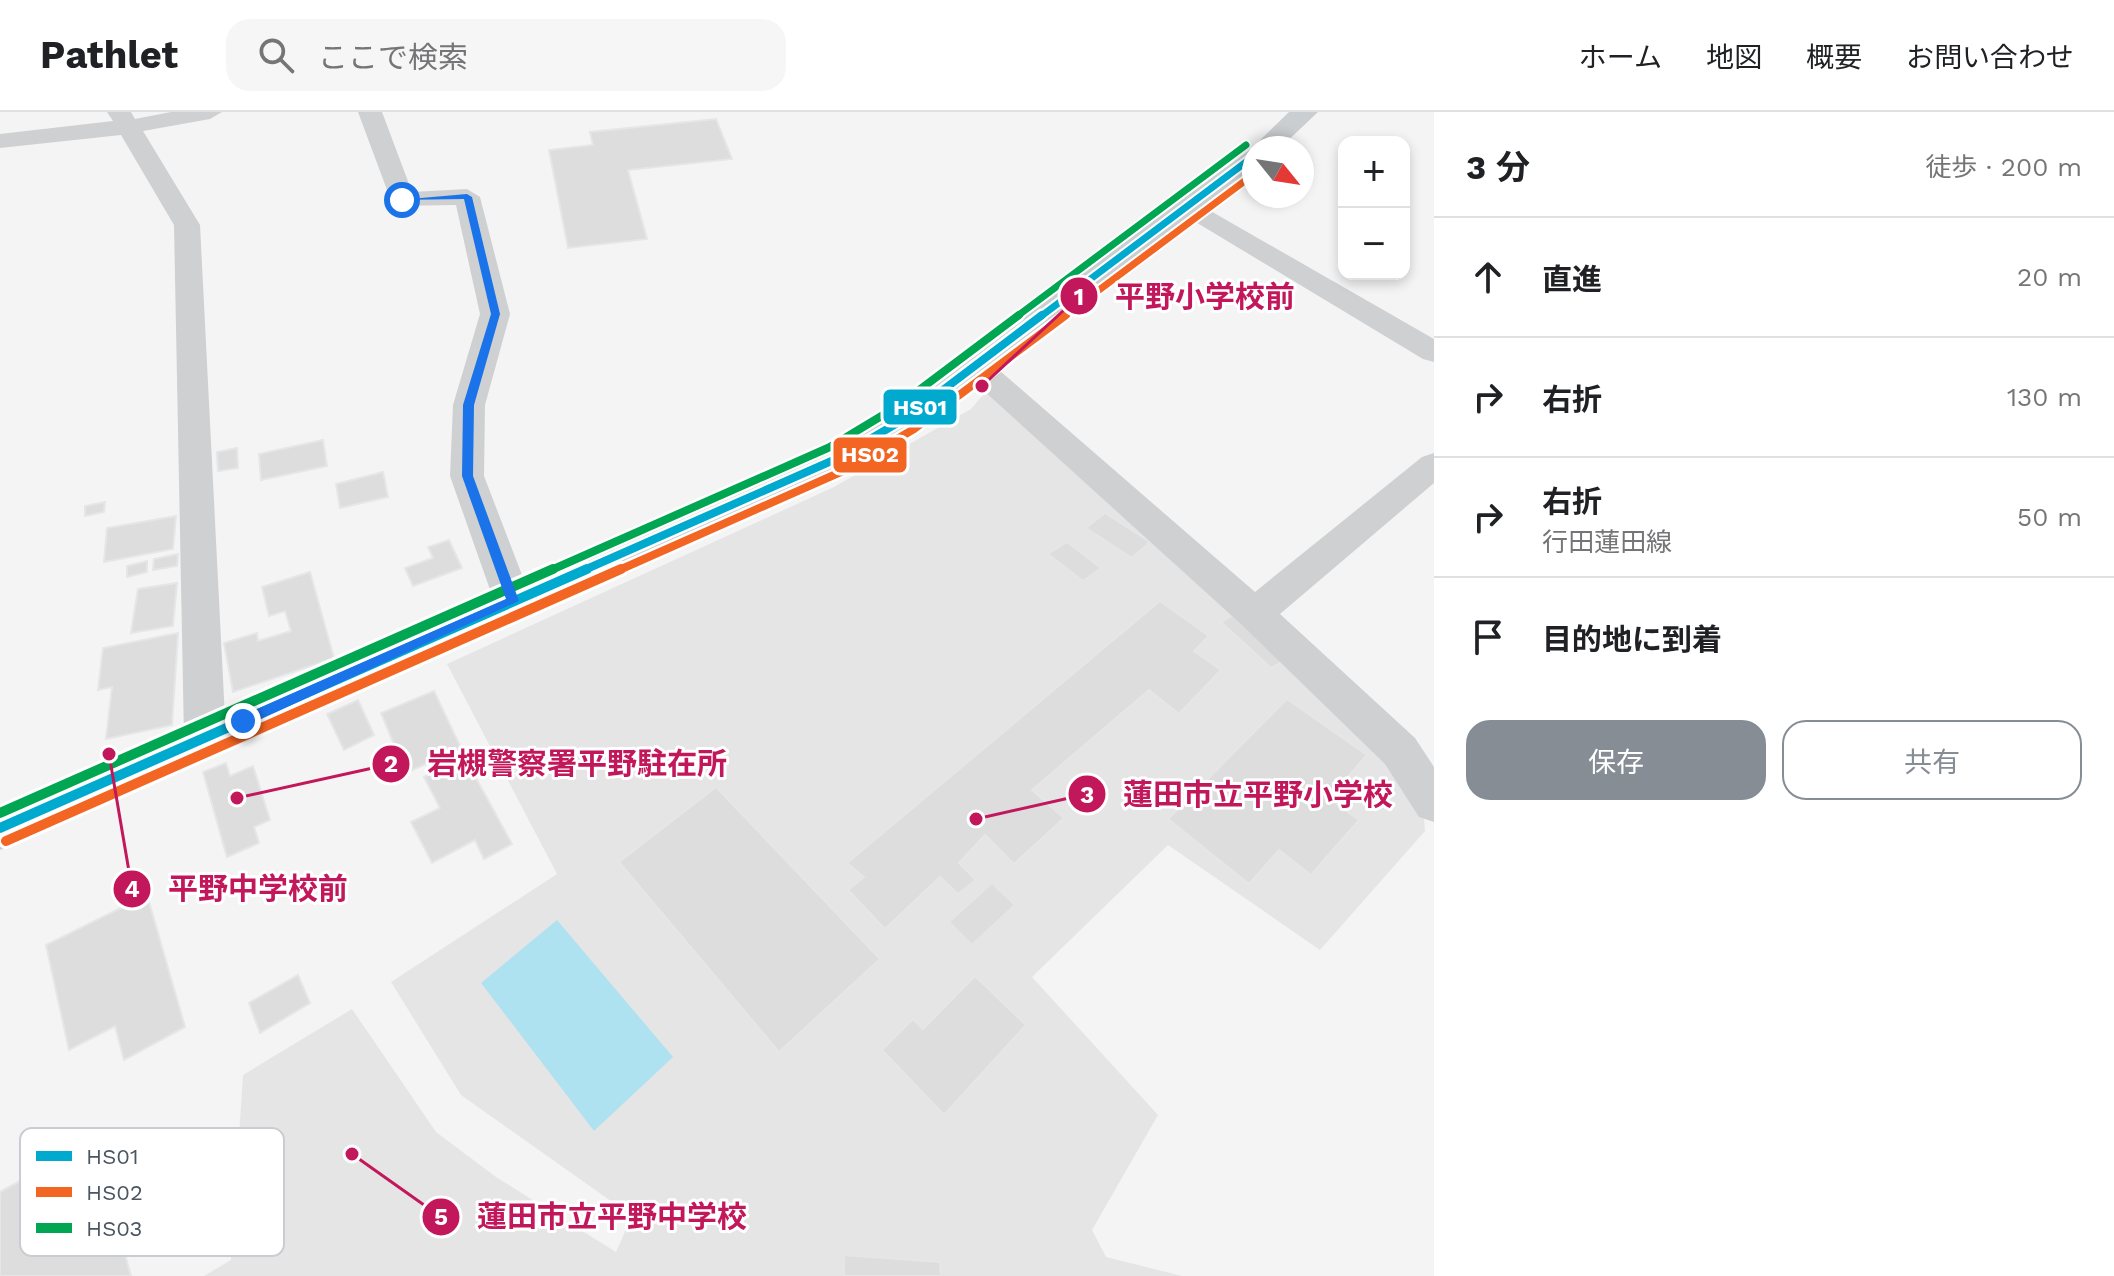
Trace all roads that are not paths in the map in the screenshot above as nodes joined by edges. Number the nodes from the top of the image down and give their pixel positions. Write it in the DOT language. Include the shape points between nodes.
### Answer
graph roads {
  1 [pos="210,112"];
  2 [pos="370,112"];
  3 [pos="1305,112"];
  4 [pos="124,119"];
  5 [pos="1278,136"];
  6 [pos="0,141"];
  7 [pos="1242,165"];
  8 [pos="1188,206"];
  9 [pos="1434,352"];
  10 [pos="974,365"];
  11 [pos="1434,465"];
  12 [pos="513,601"];
  13 [pos="1255,614"];
  14 [pos="205,738"];
  15 [pos="1434,803"];
  16 [pos="0,828"];
  1 -- 4 [label="street"];
  2 -- 12 [label="street" via="402,200 467,197 495,314 469,405 467,476"];
  3 -- 5 [label="main road"];
  4 -- 6 [label="street"];
  4 -- 14 [label="street" via="187,225"];
  7 -- 8 [label="main road"];
  8 -- 9 [label="street"];
  8 -- 10 [label="main road"];
  10 -- 12 [label="main road" via="906,418 836,459"];
  10 -- 13 [label="street"];
  11 -- 13 [label="street"];
  12 -- 14 [label="main road"];
  13 -- 15 [label="street" via="1400,751"];
  14 -- 16 [label="main road"];
}
